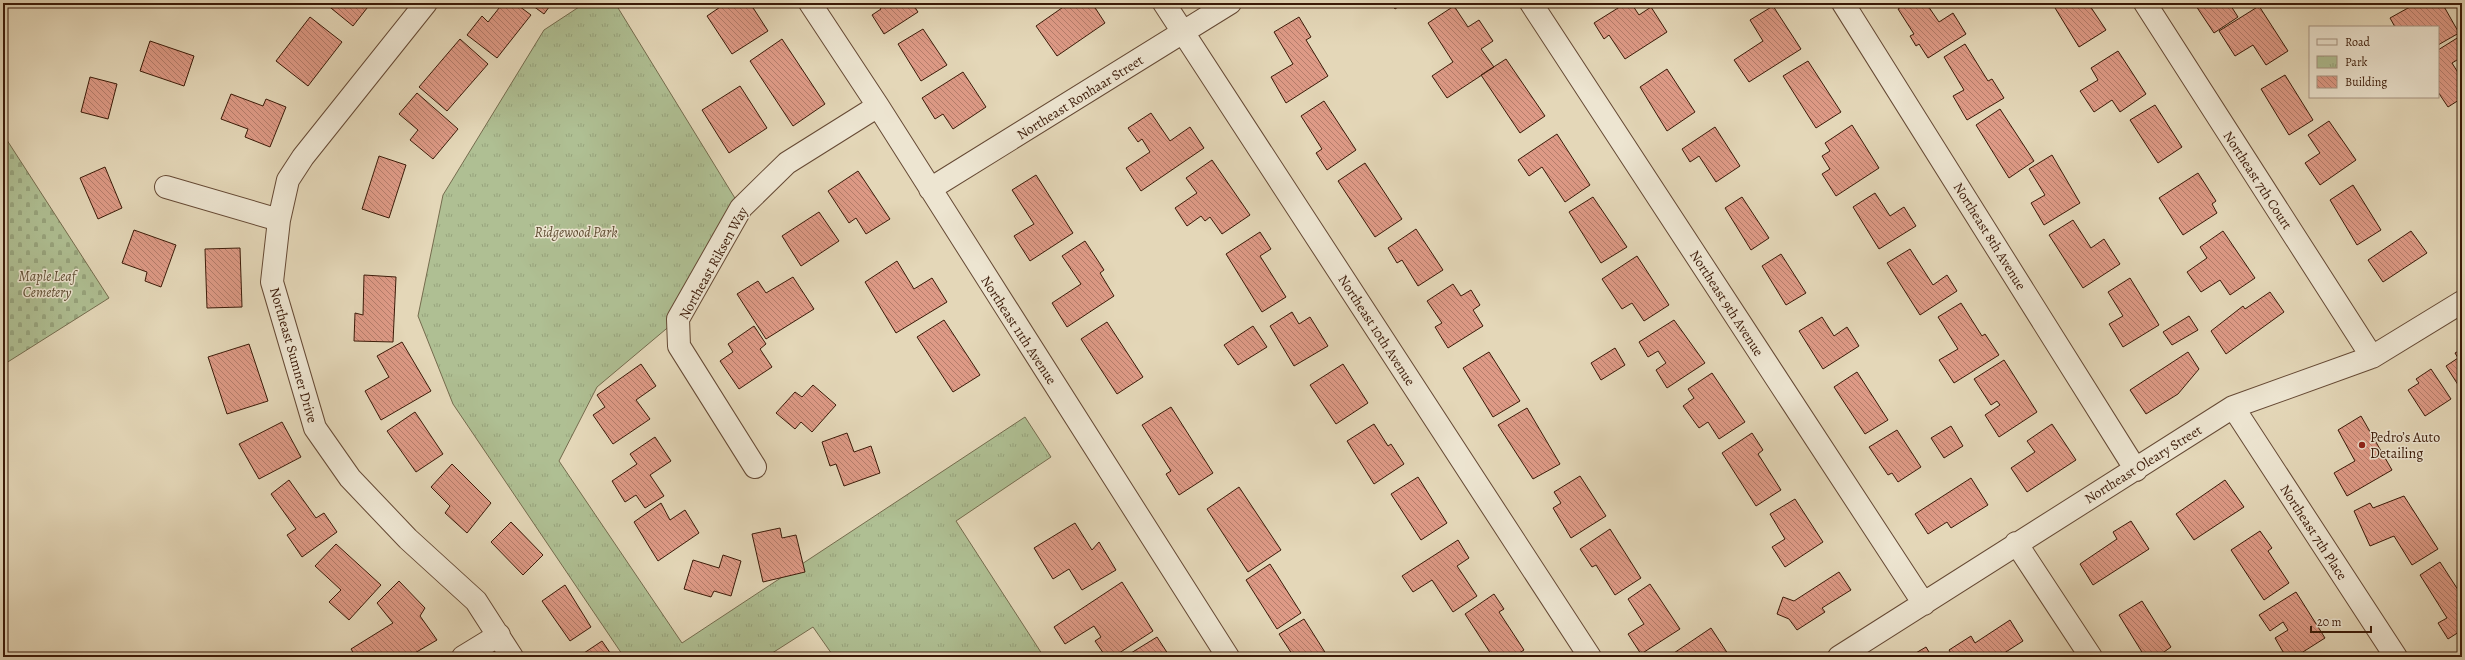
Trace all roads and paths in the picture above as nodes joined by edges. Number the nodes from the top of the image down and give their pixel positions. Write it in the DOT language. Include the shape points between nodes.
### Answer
graph roads {
  1 [pos="426,3"];
  2 [pos="810,3"];
  3 [pos="1164,3"];
  4 [pos="1230,3"];
  5 [pos="1531,3"];
  6 [pos="1843,3"];
  7 [pos="2145,3"];
  8 [pos="1184,33"];
  9 [pos="878,106"];
  10 [pos="166,187"];
  11 [pos="930,189"];
  12 [pos="279,220"];
  13 [pos="2462,302"];
  14 [pos="2372,357"];
  15 [pos="2232,407"];
  16 [pos="755,467"];
  17 [pos="2136,470"];
  18 [pos="2016,543"];
  19 [pos="1924,604"];
  20 [pos="499,635"];
  21 [pos="463,657"];
  22 [pos="512,657"];
  23 [pos="1228,657"];
  24 [pos="1590,657"];
  25 [pos="1839,657"];
  26 [pos="2091,657"];
  27 [pos="2396,657"];
  1 -- 12 [label="street, Northeast Sumner Drive" via="302,157 288,180"];
  2 -- 9 [label="street, Northeast 11th Avenue"];
  3 -- 8 [label="street, Northeast 10th Avenue"];
  4 -- 8 [label="street, Northeast Ronhaar Street"];
  5 -- 19 [label="street, Northeast 9th Avenue"];
  6 -- 17 [label="street, Northeast 8th Avenue"];
  7 -- 14 [label="street, Northeast 7th Court"];
  8 -- 11 [label="street, Northeast Ronhaar Street"];
  8 -- 24 [label="street, Northeast 10th Avenue"];
  9 -- 11 [label="street, Northeast 11th Avenue"];
  9 -- 16 [label="street, Northeast Riksen Way" via="787,163 741,208 678,319 679,346"];
  10 -- 12 [label="street"];
  11 -- 23 [label="street, Northeast 11th Avenue"];
  12 -- 20 [label="street, Northeast Sumner Drive" via="272,282 315,428 350,478 408,539 476,601"];
  13 -- 14 [label="street, Northeast Oleary Street"];
  14 -- 15 [label="street, Northeast Oleary Street"];
  15 -- 17 [label="street, Northeast Oleary Street"];
  15 -- 27 [label="street, Northeast 7th Place"];
  17 -- 18 [label="street, Northeast Oleary Street"];
  18 -- 19 [label="street, Northeast Oleary Street"];
  18 -- 26 [label="street"];
  19 -- 25 [label="street, Northeast Oleary Street"];
  20 -- 21 [label="street"];
  20 -- 22 [label="street, Northeast Sumner Drive"];
}
